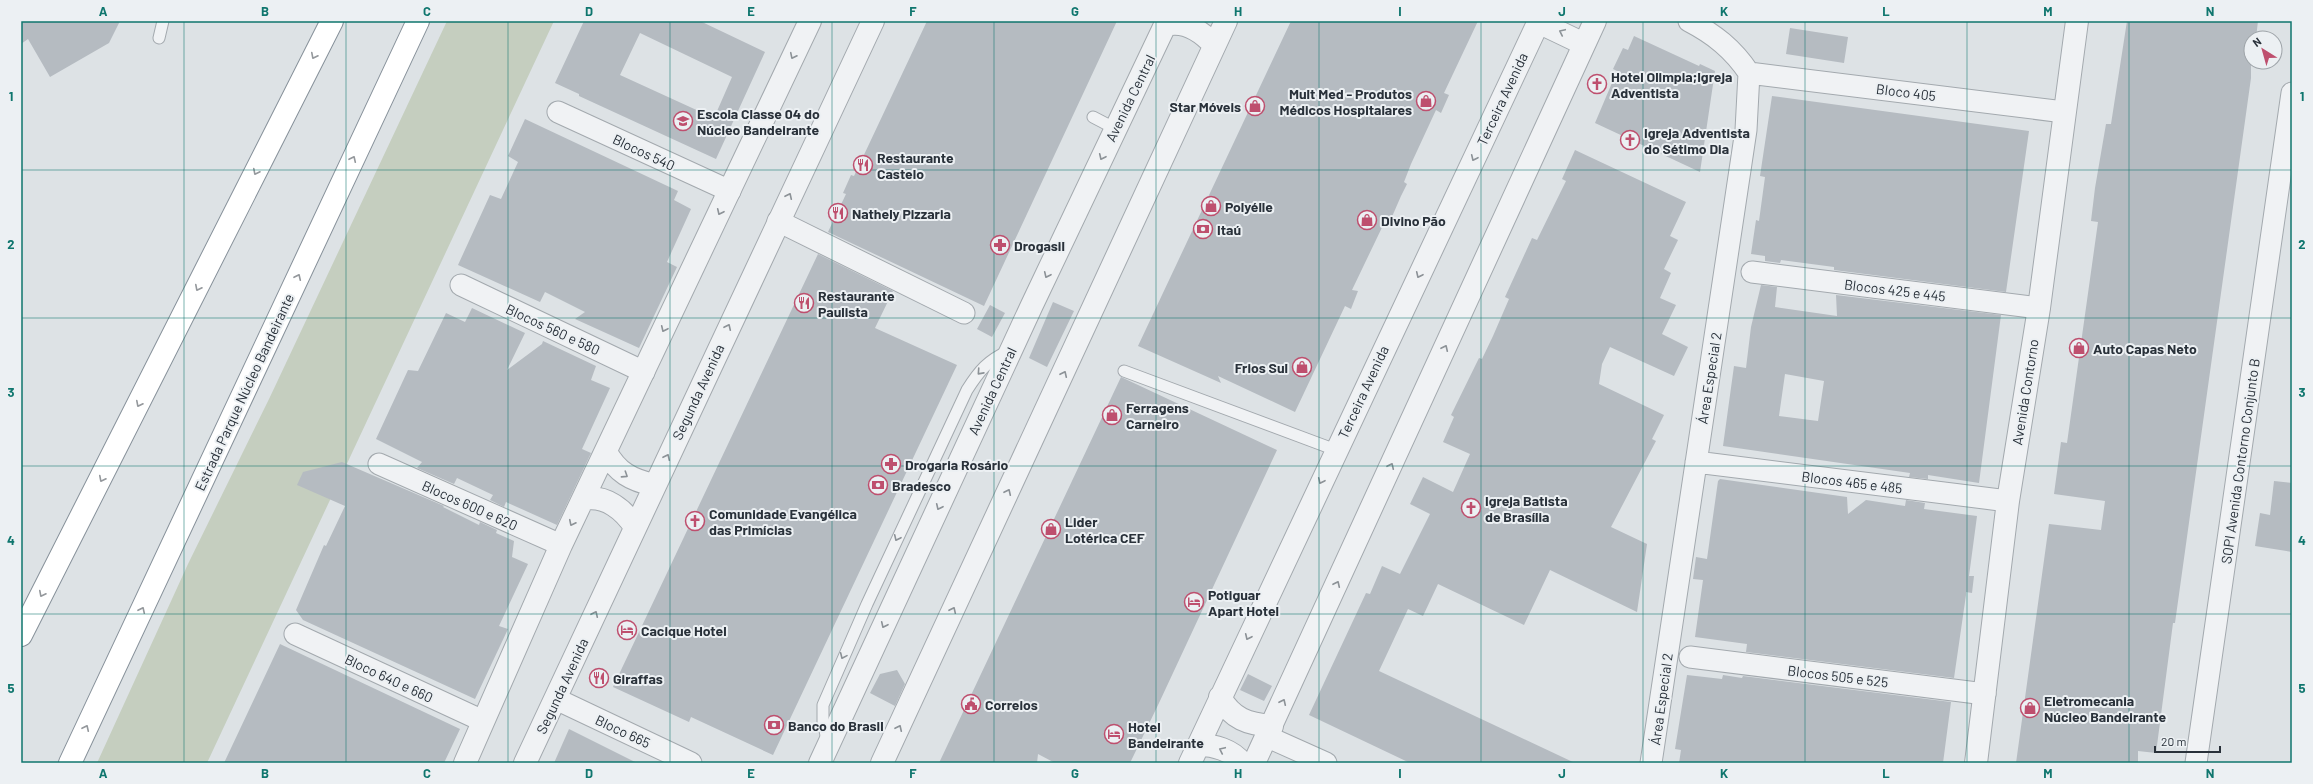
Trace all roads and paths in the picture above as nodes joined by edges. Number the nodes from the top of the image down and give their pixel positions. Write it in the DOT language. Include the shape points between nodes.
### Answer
graph roads {
  1 [pos="164,21"];
  2 [pos="332,21"];
  3 [pos="418,21"];
  4 [pos="810,21"];
  5 [pos="872,21"];
  6 [pos="1226,21"];
  7 [pos="1595,21"];
  8 [pos="1689,21"];
  9 [pos="2077,21"];
  10 [pos="1538,22"];
  11 [pos="1166,23"];
  12 [pos="159,38"];
  13 [pos="1584,44"];
  14 [pos="1214,45"];
  15 [pos="1749,73"];
  16 [pos="2292,92"];
  17 [pos="558,112"];
  18 [pos="2064,112"];
  19 [pos="1093,117"];
  20 [pos="1116,129"];
  21 [pos="730,191"];
  22 [pos="778,221"];
  23 [pos="1752,272"];
  24 [pos="461,285"];
  25 [pos="2039,308"];
  26 [pos="964,314"];
  27 [pos="1124,371"];
  28 [pos="644,372"];
  29 [pos="1336,450"];
  30 [pos="606,452"];
  31 [pos="1696,462"];
  32 [pos="379,464"];
  33 [pos="654,485"];
  34 [pos="584,498"];
  35 [pos="2008,501"];
  36 [pos="635,527"];
  37 [pos="561,546"];
  38 [pos="295,634"];
  39 [pos="21,635"];
  40 [pos="1690,657"];
  41 [pos="1985,694"];
  42 [pos="1220,697"];
  43 [pos="556,699"];
  44 [pos="483,721"];
  45 [pos="1270,732"];
  46 [pos="824,754"];
  47 [pos="1194,754"];
  48 [pos="70,763"];
  49 [pos="465,763"];
  50 [pos="526,763"];
  51 [pos="691,763"];
  52 [pos="882,763"];
  53 [pos="1242,763"];
  54 [pos="1254,763"];
  55 [pos="1326,763"];
  56 [pos="1651,763"];
  57 [pos="1976,763"];
  58 [pos="2196,763"];
  1 -- 12 [label="lane"];
  2 -- 39 [label="highway, one-way"];
  48 -- 3 [label="highway, Estrada Parque Núcleo Bandeirante, one-way"];
  4 -- 21 [label="street, one-way"];
  22 -- 5 [label="street, Segunda Avenida, one-way"];
  6 -- 14 [label="street"];
  7 -- 13 [label="street"];
  8 -- 15 [label="street" via="1727,45"];
  9 -- 18 [label="street, Avenida Contorno"];
  13 -- 10 [label="street, one-way"];
  10 -- 29 [label="street, Terceira Avenida, one-way"];
  11 -- 14 [label="street" via="1175,22 1199,31"];
  11 -- 20 [label="street, Avenida Central"];
  45 -- 13 [label="street, one-way"];
  52 -- 14 [label="street, one-way"];
  15 -- 18 [label="street, Bloco 405"];
  15 -- 31 [label="street, Área Especial 2" via="1746,130"];
  16 -- 58 [label="street, SOPI Avenida Contorno Conjunto B"];
  17 -- 21 [label="street, Blocos 540"];
  18 -- 25 [label="street, Avenida Contorno"];
  19 -- 20 [label="lane"];
  20 -- 46 [label="street, Avenida Central, one-way"];
  21 -- 28 [label="street, one-way"];
  22 -- 26 [label="street"];
  33 -- 22 [label="street, Segunda Avenida, one-way"];
  23 -- 25 [label="street, Blocos 425 e 445"];
  24 -- 28 [label="street, Blocos 560 e 580"];
  25 -- 35 [label="street, Avenida Contorno"];
  27 -- 29 [label="lane"];
  28 -- 30 [label="street"];
  29 -- 42 [label="street, Terceira Avenida, one-way"];
  30 -- 33 [label="street, one-way" via="612,464 622,473 639,482"];
  30 -- 34 [label="street"];
  31 -- 35 [label="street, Blocos 465 e 485"];
  31 -- 56 [label="street, Área Especial 2"];
  32 -- 37 [label="street, Blocos 600 e 620"];
  33 -- 36 [label="street, Segunda Avenida"];
  34 -- 36 [label="street" via="592,497 610,503 622,510"];
  34 -- 37 [label="street, one-way"];
  35 -- 41 [label="street, Avenida Contorno"];
  43 -- 36 [label="street, Segunda Avenida, one-way"];
  37 -- 44 [label="street"];
  38 -- 44 [label="street, Bloco 640 e 660"];
  40 -- 41 [label="street, Blocos 505 e 525"];
  41 -- 57 [label="street, Avenida Contorno"];
  42 -- 45 [label="street" via="1226,709 1240,719"];
  42 -- 47 [label="street, Terceira Avenida"];
  43 -- 50 [label="street, Segunda Avenida"];
  43 -- 51 [label="street, Bloco 665"];
  44 -- 49 [label="street"];
  45 -- 54 [label="street"];
  45 -- 55 [label="street"];
  53 -- 47 [label="street, one-way" via="1212,745"];
}
